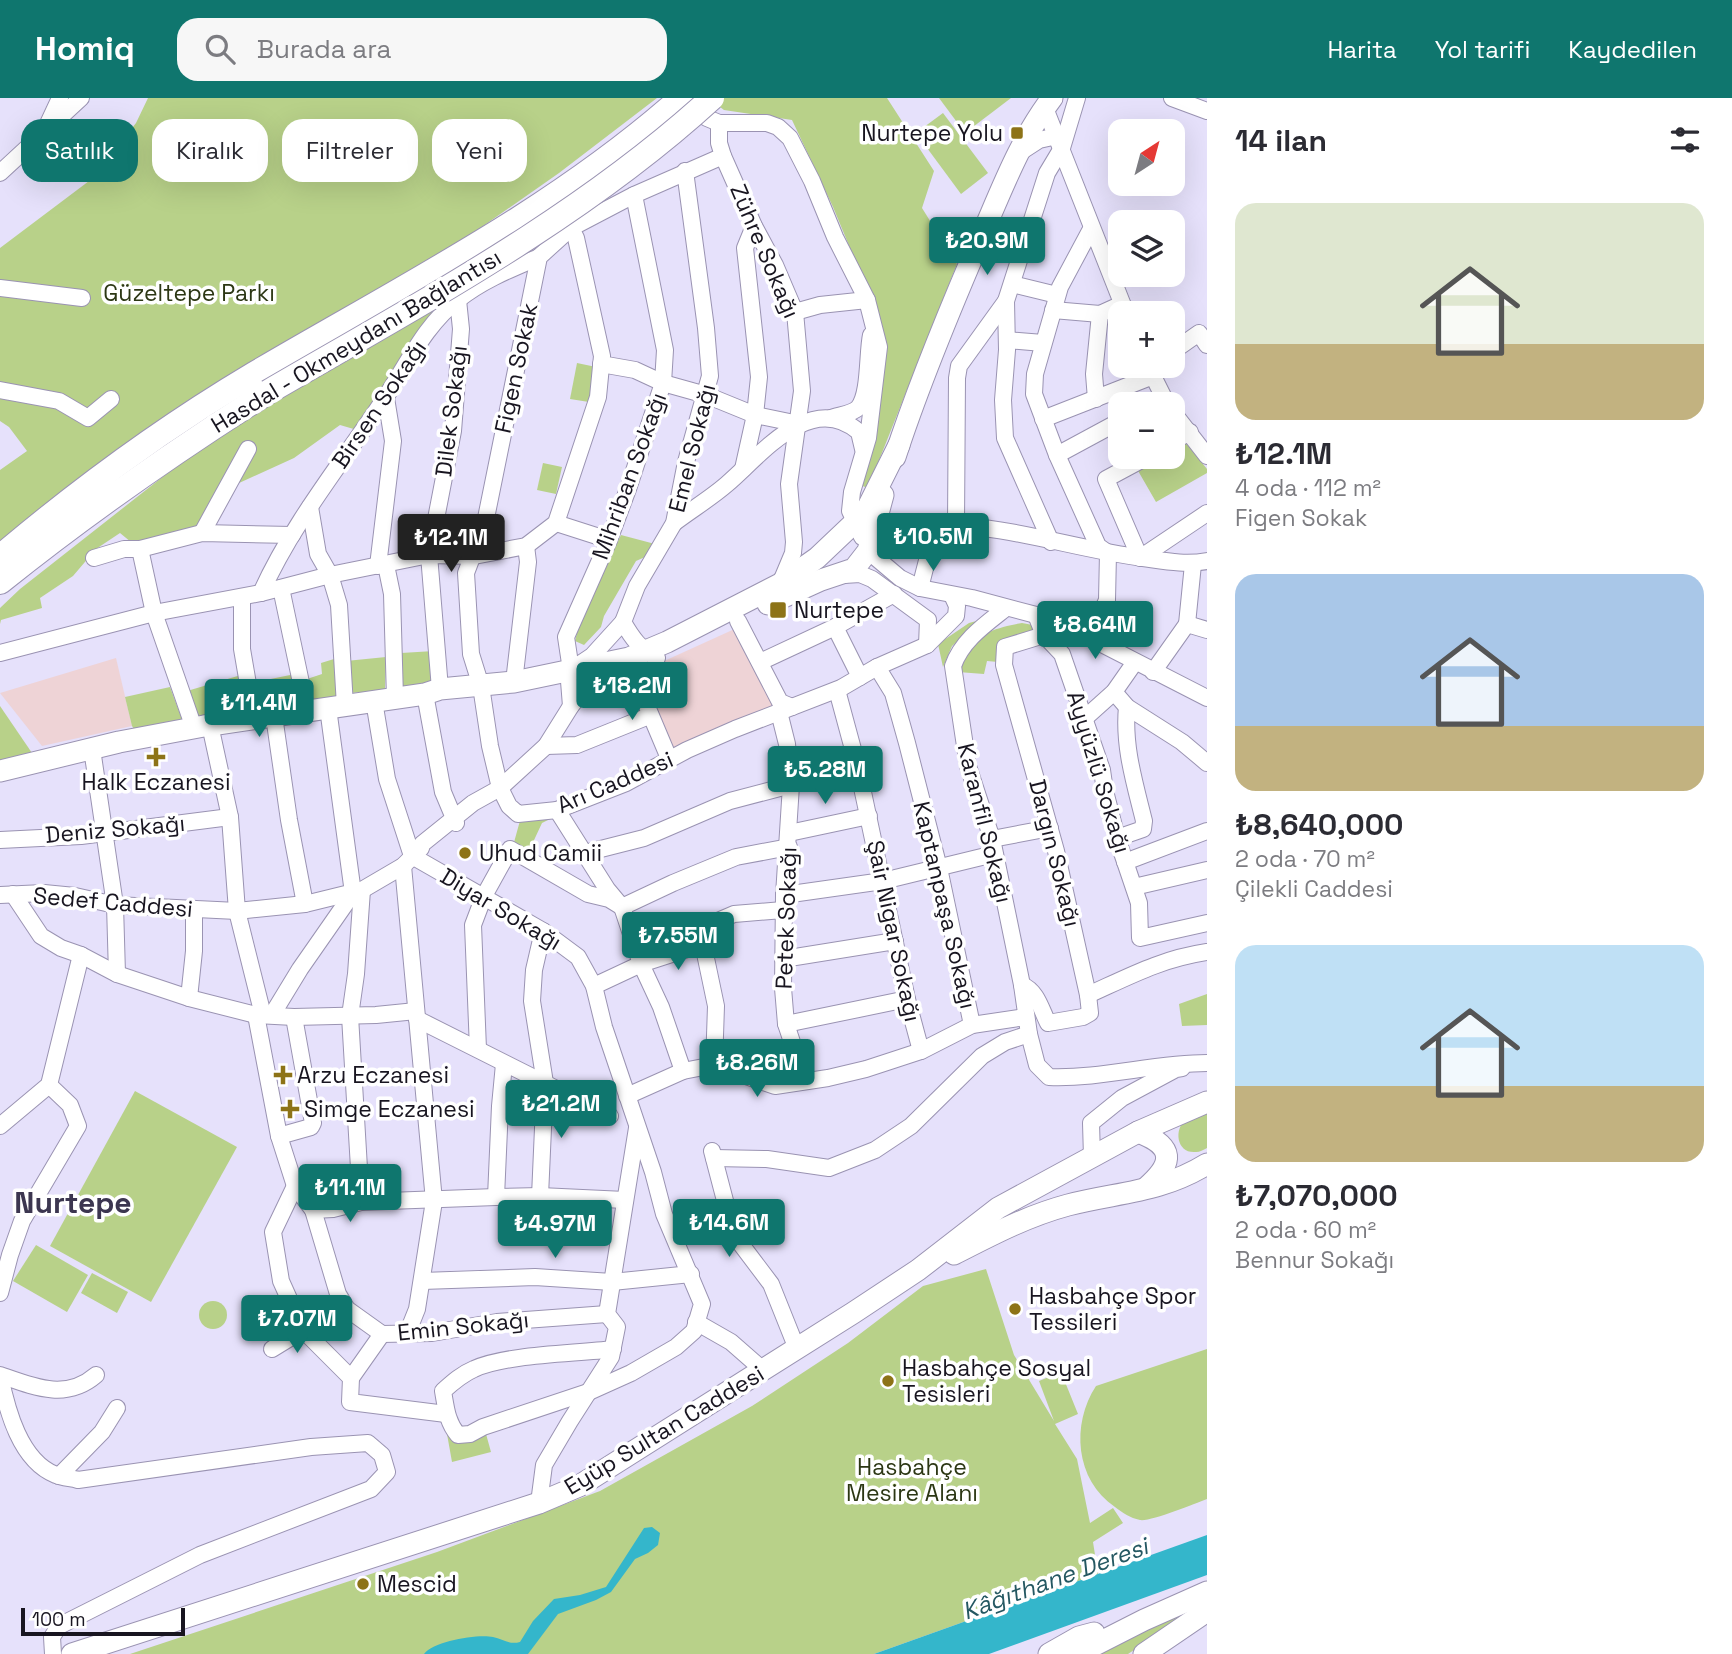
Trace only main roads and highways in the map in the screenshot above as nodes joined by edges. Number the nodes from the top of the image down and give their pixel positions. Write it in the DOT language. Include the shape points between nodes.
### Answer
graph roads {
  1 [pos="683,98"];
  2 [pos="712,98"];
  3 [pos="1048,103"];
  4 [pos="260,384"];
  5 [pos="899,445"];
  6 [pos="91,513"];
  7 [pos="859,535"];
  8 [pos="0,557"];
  9 [pos="817,558"];
  10 [pos="831,578"];
  11 [pos="0,582"];
  12 [pos="0,596"];
  13 [pos="651,655"];
  14 [pos="570,676"];
  15 [pos="0,771"];
  16 [pos="1207,1102"];
  17 [pos="1186,1111"];
  18 [pos="1138,1132"];
  19 [pos="1207,1158"];
  20 [pos="1207,1164"];
  21 [pos="1143,1191"];
  22 [pos="918,1270"];
  23 [pos="1207,1592"];
  24 [pos="1207,1611"];
  25 [pos="1144,1620"];
  26 [pos="72,1654"];
  27 [pos="1049,1654"];
  28 [pos="1077,1654"];
  29 [pos="1144,1654"];
  1 -- 4 [label="highway, Hasdal - Okmeydanı Bağlantısı" via="596,166"];
  2 -- 4 [label="highway, Hasdal - Okmeydanı Bağlantısı, bridge" via="562,214 428,299"];
  3 -- 5 [label="main road" via="1017,154"];
  4 -- 6 [label="highway, Hasdal - Okmeydanı Bağlantısı"];
  4 -- 8 [label="highway, Hasdal - Okmeydanı Bağlantısı" via="101,478"];
  5 -- 7 [label="main road"];
  5 -- 7 [label="main road" via="876,516"];
  6 -- 11 [label="highway, Hasdal - Okmeydanı Bağlantısı"];
  6 -- 12 [label="highway" via="69,538"];
  7 -- 9 [label="main road"];
  7 -- 10 [label="main road" via="854,569"];
  9 -- 10 [label="main road" via="815,570"];
  9 -- 13 [label="main road" via="780,584"];
  10 -- 13 [label="main road"];
  13 -- 14 [label="main road"];
  13 -- 14 [label="main road" via="595,676"];
  14 -- 15 [label="main road" via="202,727"];
  16 -- 17 [label="main road, Eyüp Sultan Caddesi"];
  17 -- 18 [label="main road, Eyüp Sultan Caddesi"];
  17 -- 19 [label="main road" via="1171,1130 1175,1150 1195,1160"];
  18 -- 21 [label="main road" via="1160,1143 1167,1163"];
  18 -- 22 [label="main road, Eyüp Sultan Caddesi" via="998,1208"];
  20 -- 21 [label="main road, Eyüp Sultan Caddesi"];
  21 -- 22 [label="main road, Eyüp Sultan Caddesi" via="1068,1205 1021,1221"];
  22 -- 26 [label="main road, Eyüp Sultan Caddesi" via="579,1486 539,1503"];
  23 -- 25 [label="main road"];
  24 -- 29 [label="main road"];
  25 -- 27 [label="main road" via="1079,1637"];
  25 -- 28 [label="main road"];
}
